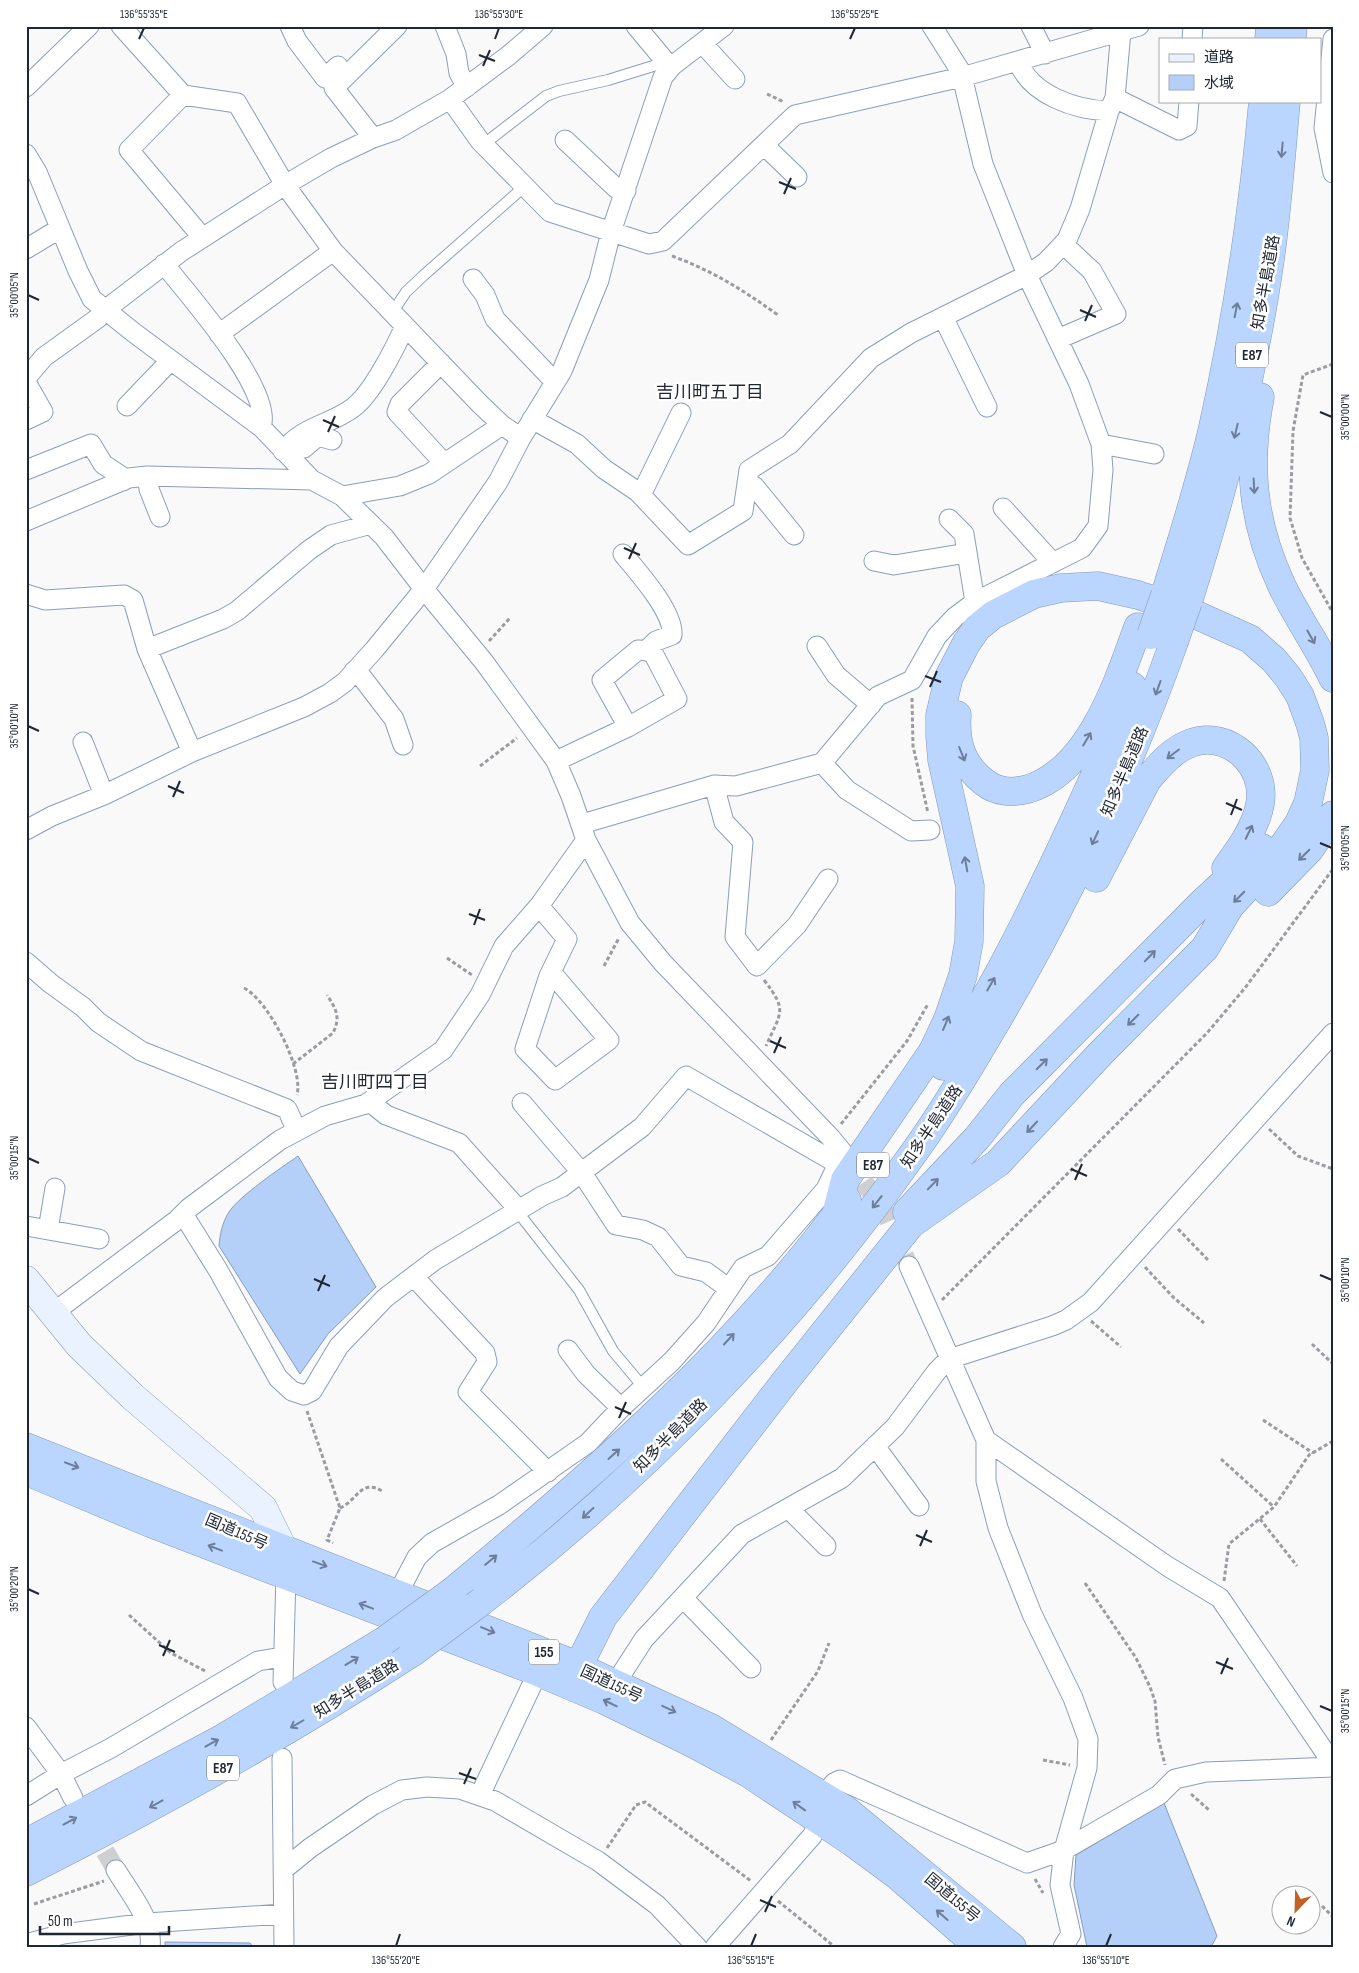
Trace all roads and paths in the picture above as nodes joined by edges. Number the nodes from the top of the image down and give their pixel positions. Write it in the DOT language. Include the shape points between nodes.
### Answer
graph roads {
  1 [pos="89,26"];
  2 [pos="121,26"];
  3 [pos="290,26"];
  4 [pos="397,26"];
  5 [pos="445,26"];
  6 [pos="543,26"];
  7 [pos="636,26"];
  8 [pos="724,26"];
  9 [pos="932,26"];
  10 [pos="1031,26"];
  11 [pos="1130,28"];
  12 [pos="1079,35"];
  13 [pos="1333,39"];
  14 [pos="702,43"];
  15 [pos="1045,54"];
  16 [pos="1018,61"];
  17 [pos="669,64"];
  18 [pos="338,66"];
  19 [pos="962,77"];
  20 [pos="735,79"];
  21 [pos="26,87"];
  22 [pos="467,87"];
  23 [pos="183,95"];
  24 [pos="450,99"];
  25 [pos="1189,102"];
  26 [pos="1263,102"];
  27 [pos="1286,102"];
  28 [pos="1112,105"];
  29 [pos="373,138"];
  30 [pos="565,140"];
  31 [pos="484,144"];
  32 [pos="761,148"];
  33 [pos="26,154"];
  34 [pos="778,171"];
  35 [pos="1333,172"];
  36 [pos="797,177"];
  37 [pos="285,186"];
  38 [pos="525,186"];
  39 [pos="626,191"];
  40 [pos="1278,196"];
  41 [pos="60,229"];
  42 [pos="611,232"];
  43 [pos="202,238"];
  44 [pos="649,244"];
  45 [pos="1063,244"];
  46 [pos="26,248"];
  47 [pos="333,251"];
  48 [pos="164,264"];
  49 [pos="1027,275"];
  50 [pos="473,279"];
  51 [pos="105,310"];
  52 [pos="778,315"];
  53 [pos="943,317"];
  54 [pos="399,320"];
  55 [pos="219,334"];
  56 [pos="1058,340"];
  57 [pos="171,360"];
  58 [pos="440,363"];
  59 [pos="1333,364"];
  60 [pos="26,378"];
  61 [pos="26,382"];
  62 [pos="555,382"];
  63 [pos="128,406"];
  64 [pos="987,407"];
  65 [pos="681,412"];
  66 [pos="532,418"];
  67 [pos="26,420"];
  68 [pos="502,425"];
  69 [pos="261,427"];
  70 [pos="521,438"];
  71 [pos="332,440"];
  72 [pos="1101,444"];
  73 [pos="1154,454"];
  74 [pos="287,455"];
  75 [pos="651,455"];
  76 [pos="444,462"];
  77 [pos="26,470"];
  78 [pos="147,476"];
  79 [pos="312,480"];
  80 [pos="123,481"];
  81 [pos="747,483"];
  82 [pos="638,492"];
  83 [pos="342,496"];
  84 [pos="1003,508"];
  85 [pos="160,517"];
  86 [pos="949,519"];
  87 [pos="26,522"];
  88 [pos="371,524"];
  89 [pos="794,535"];
  90 [pos="967,553"];
  91 [pos="623,554"];
  92 [pos="874,561"];
  93 [pos="1053,563"];
  94 [pos="424,589"];
  95 [pos="26,594"];
  96 [pos="1168,596"];
  97 [pos="975,602"];
  98 [pos="1333,613"];
  99 [pos="510,618"];
  100 [pos="1154,635"];
  101 [pos="817,646"];
  102 [pos="147,649"];
  103 [pos="646,650"];
  104 [pos="476,653"];
  105 [pos="354,671"];
  106 [pos="1333,678"];
  107 [pos="912,680"];
  108 [pos="871,705"];
  109 [pos="532,727"];
  110 [pos="628,727"];
  111 [pos="83,742"];
  112 [pos="403,745"];
  113 [pos="192,752"];
  114 [pos="556,761"];
  115 [pos="822,763"];
  116 [pos="480,766"];
  117 [pos="714,785"];
  118 [pos="104,795"];
  119 [pos="1333,815"];
  120 [pos="26,830"];
  121 [pos="930,830"];
  122 [pos="584,832"];
  123 [pos="1333,869"];
  124 [pos="828,879"];
  125 [pos="1203,902"];
  126 [pos="539,906"];
  127 [pos="630,923"];
  128 [pos="1204,948"];
  129 [pos="447,958"];
  130 [pos="26,962"];
  131 [pos="604,966"];
  132 [pos="757,966"];
  133 [pos="551,972"];
  134 [pos="485,984"];
  135 [pos="244,988"];
  136 [pos="327,995"];
  137 [pos="930,1000"];
  138 [pos="1333,1033"];
  139 [pos="756,1060"];
  140 [pos="293,1064"];
  141 [pos="370,1102"];
  142 [pos="522,1103"];
  143 [pos="287,1109"];
  144 [pos="1256,1117"];
  145 [pos="297,1131"];
  146 [pos="831,1138"];
  147 [pos="838,1164"];
  148 [pos="1333,1169"];
  149 [pos="582,1173"];
  150 [pos="894,1180"];
  151 [pos="55,1188"];
  152 [pos="518,1211"];
  153 [pos="183,1214"];
  154 [pos="836,1215"];
  155 [pos="1167,1218"];
  156 [pos="26,1226"];
  157 [pos="48,1230"];
  158 [pos="99,1238"];
  159 [pos="1134,1256"];
  160 [pos="1209,1261"];
  161 [pos="908,1266"];
  162 [pos="414,1277"];
  163 [pos="26,1280"];
  164 [pos="728,1288"];
  165 [pos="1081,1310"];
  166 [pos="928,1311"];
  167 [pos="53,1313"];
  168 [pos="1204,1323"];
  169 [pos="1312,1344"];
  170 [pos="1121,1347"];
  171 [pos="568,1350"];
  172 [pos="949,1360"];
  173 [pos="1333,1364"];
  174 [pos="644,1388"];
  175 [pos="302,1394"];
  176 [pos="620,1408"];
  177 [pos="1263,1420"];
  178 [pos="986,1440"];
  179 [pos="1333,1441"];
  180 [pos="875,1446"];
  181 [pos="26,1447"];
  182 [pos="1313,1453"];
  183 [pos="1221,1459"];
  184 [pos="26,1471"];
  185 [pos="548,1472"];
  186 [pos="382,1491"];
  187 [pos="919,1506"];
  188 [pos="790,1507"];
  189 [pos="1274,1507"];
  190 [pos="340,1508"];
  191 [pos="1260,1519"];
  192 [pos="336,1545"];
  193 [pos="826,1546"];
  194 [pos="285,1563"];
  195 [pos="1297,1566"];
  196 [pos="1085,1583"];
  197 [pos="398,1593"];
  198 [pos="683,1598"];
  199 [pos="1220,1598"];
  200 [pos="129,1615"];
  201 [pos="829,1643"];
  202 [pos="282,1657"];
  203 [pos="751,1668"];
  204 [pos="559,1670"];
  205 [pos="283,1682"];
  206 [pos="220,1684"];
  207 [pos="615,1684"];
  208 [pos="26,1727"];
  209 [pos="282,1758"];
  210 [pos="760,1758"];
  211 [pos="1043,1760"];
  212 [pos="1333,1766"];
  213 [pos="1087,1768"];
  214 [pos="61,1774"];
  215 [pos="1175,1779"];
  216 [pos="480,1795"];
  217 [pos="824,1795"];
  218 [pos="26,1796"];
  219 [pos="73,1798"];
  220 [pos="1209,1810"];
  221 [pos="820,1822"];
  222 [pos="26,1843"];
  223 [pos="1064,1850"];
  224 [pos="598,1861"];
  225 [pos="283,1870"];
  226 [pos="26,1872"];
  227 [pos="118,1873"];
  228 [pos="764,1891"];
  229 [pos="34,1904"];
  230 [pos="1322,1906"];
  231 [pos="283,1914"];
  232 [pos="1333,1917"];
  233 [pos="147,1922"];
  234 [pos="26,1944"];
  235 [pos="150,1947"];
  236 [pos="284,1947"];
  237 [pos="696,1947"];
  238 [pos="715,1947"];
  239 [pos="835,1947"];
  240 [pos="979,1947"];
  241 [pos="1012,1947"];
  242 [pos="1063,1947"];
  1 -- 21 [label="street"];
  2 -- 23 [label="street"];
  3 -- 18 [label="street" via="296,41 325,78"];
  4 -- 29 [label="street" via="334,88"];
  5 -- 22 [label="street" via="456,54 459,73"];
  6 -- 22 [label="street"];
  7 -- 17 [label="street"];
  8 -- 14 [label="street"];
  9 -- 19 [label="street"];
  10 -- 15 [label="street"];
  11 -- 12 [label="street"];
  11 -- 28 [label="street"];
  12 -- 15 [label="street"];
  13 -- 35 [label="street" via="1324,128"];
  14 -- 17 [label="street"];
  14 -- 20 [label="street"];
  15 -- 16 [label="street"];
  16 -- 19 [label="street"];
  16 -- 28 [label="street" via="1025,75 1037,86 1064,102 1080,108"];
  17 -- 31 [label="lane" via="546,96"];
  17 -- 39 [label="street"];
  19 -- 32 [label="street" via="795,115"];
  19 -- 49 [label="street" via="983,164"];
  22 -- 24 [label="street"];
  23 -- 37 [label="street" via="237,103"];
  23 -- 43 [label="street" via="129,150"];
  24 -- 29 [label="street" via="396,130"];
  24 -- 31 [label="street"];
  25 -- 28 [label="street" via="1187,126 1179,130"];
  96 -- 26 [label="highway, 知多半島道路 / E87, one-way" via="1212,428 1228,346 1254,194"];
  27 -- 40 [label="highway, 知多半島道路 / E87, one-way"];
  28 -- 45 [label="street" via="1080,209"];
  29 -- 37 [label="street"];
  30 -- 39 [label="street" via="616,188"];
  31 -- 38 [label="street"];
  32 -- 34 [label="street"];
  32 -- 36 [label="street"];
  32 -- 44 [label="street" via="663,242"];
  33 -- 41 [label="street" via="37,172"];
  37 -- 43 [label="street"];
  37 -- 47 [label="street"];
  38 -- 42 [label="street" via="550,212"];
  38 -- 54 [label="lane" via="406,292"];
  39 -- 42 [label="street"];
  40 -- 96 [label="highway, 知多半島道路 / E87, one-way" via="1248,376 1215,518"];
  40 -- 106 [label="highway, one-way" via="1284,253 1257,413 1252,454 1254,492 1261,528 1282,585"];
  41 -- 46 [label="street"];
  41 -- 51 [label="street" via="92,298"];
  42 -- 44 [label="street"];
  42 -- 62 [label="street" via="599,280"];
  43 -- 48 [label="street"];
  44 -- 52 [label="path" via="707,269"];
  45 -- 49 [label="street" via="1046,262"];
  45 -- 56 [label="street" via="1092,271 1116,314"];
  47 -- 54 [label="street"];
  47 -- 55 [label="street"];
  48 -- 51 [label="street"];
  48 -- 55 [label="street"];
  49 -- 53 [label="street"];
  49 -- 56 [label="street"];
  50 -- 62 [label="street" via="485,295 495,319"];
  51 -- 57 [label="street"];
  51 -- 60 [label="street" via="44,357"];
  53 -- 64 [label="street"];
  53 -- 81 [label="street" via="871,358 790,444 750,470"];
  54 -- 58 [label="street"];
  54 -- 74 [label="street" via="394,349 355,406 299,435"];
  55 -- 69 [label="street" via="246,372 260,402"];
  56 -- 72 [label="street"];
  57 -- 63 [label="street"];
  57 -- 69 [label="street"];
  58 -- 68 [label="street"];
  58 -- 76 [label="street" via="400,404 397,412"];
  59 -- 98 [label="path" via="1303,375 1293,431 1290,518 1302,558"];
  61 -- 67 [label="street" via="44,412"];
  62 -- 66 [label="street"];
  65 -- 82 [label="street"];
  66 -- 70 [label="street"];
  66 -- 82 [label="street" via="577,444 604,469"];
  68 -- 70 [label="street"];
  68 -- 76 [label="street"];
  69 -- 74 [label="street"];
  70 -- 94 [label="street" via="498,482"];
  71 -- 74 [label="street" via="318,436"];
  72 -- 73 [label="street"];
  72 -- 93 [label="street" via="1103,470 1098,526 1082,548"];
  74 -- 79 [label="street"];
  75 -- 82 [label="street"];
  76 -- 83 [label="street" via="429,474 400,486"];
  77 -- 80 [label="street" via="91,444 102,464 121,476"];
  78 -- 79 [label="street"];
  78 -- 80 [label="street"];
  78 -- 85 [label="street"];
  79 -- 83 [label="street"];
  80 -- 87 [label="street"];
  81 -- 82 [label="street" via="743,511 688,545"];
  81 -- 89 [label="street" via="755,488"];
  83 -- 88 [label="street"];
  84 -- 93 [label="street"];
  86 -- 90 [label="street" via="964,534"];
  88 -- 94 [label="street"];
  88 -- 102 [label="street" via="331,534 237,611"];
  90 -- 92 [label="street" via="894,565"];
  90 -- 97 [label="street"];
  91 -- 103 [label="street" via="657,596 673,629 672,635 656,641"];
  93 -- 97 [label="street"];
  94 -- 104 [label="street"];
  94 -- 105 [label="street"];
  95 -- 102 [label="street" via="45,600 124,595 133,600"];
  96 -- 100 [label="highway, 知多半島道路 / E87, bridge"];
  96 -- 100 [label="highway"];
  97 -- 107 [label="street" via="937,636"];
  99 -- 104 [label="path"];
  125 -- 100 [label="highway, one-way" via="1255,857 1270,839 1289,805 1299,773 1293,720 1285,703 1267,676 1237,651 1186,626 1132,610 1104,603 1053,604 1006,626 985,645 962,686 956,727 958,744 964,761 987,785 1003,791 1024,790 1051,779 1086,743 1125,662"];
  100 -- 150 [label="highway, 知多半島道路 / E87, one-way" via="1126,769 1080,870 1031,964 984,1043"];
  154 -- 100 [label="highway, 知多半島道路 / E87, one-way" via="944,1063 997,974 1034,906 1102,760"];
  101 -- 108 [label="street" via="836,675"];
  102 -- 113 [label="street"];
  103 -- 110 [label="street" via="638,650 602,680"];
  103 -- 110 [label="street" via="652,651 677,699"];
  104 -- 109 [label="street"];
  105 -- 112 [label="street" via="394,719"];
  105 -- 113 [label="street" via="330,693 304,707"];
  107 -- 108 [label="street" via="878,696"];
  107 -- 121 [label="path" via="913,746"];
  108 -- 115 [label="street"];
  109 -- 114 [label="street"];
  109 -- 116 [label="path"];
  110 -- 114 [label="street"];
  111 -- 118 [label="street"];
  113 -- 118 [label="street"];
  114 -- 122 [label="street"];
  115 -- 117 [label="street" via="736,786"];
  115 -- 121 [label="street" via="847,790 911,831"];
  117 -- 122 [label="street"];
  117 -- 132 [label="street" via="724,822 743,842 734,937"];
  118 -- 120 [label="street"];
  119 -- 128 [label="highway, one-way" via="1310,849 1232,932"];
  122 -- 126 [label="street"];
  122 -- 127 [label="street"];
  123 -- 166 [label="path" via="1263,965 1207,1033 947,1296"];
  124 -- 132 [label="street" via="797,925"];
  125 -- 150 [label="highway, one-way" via="1242,845 1260,804 1259,780 1249,760 1238,750 1212,740 1192,742 1174,752 1147,780 1054,958 1019,1016 942,1134"];
  204 -- 125 [label="highway, one-way" via="584,1618 773,1372 898,1221 977,1138 1012,1094"];
  126 -- 133 [label="street" via="567,939"];
  126 -- 134 [label="street" via="504,946"];
  127 -- 131 [label="path"];
  127 -- 139 [label="street" via="663,963"];
  154 -- 128 [label="highway, one-way" via="845,1180 933,1052 963,975 969,941 970,886 942,760 940,715 949,677 966,644 978,628 1010,605 1034,594 1061,588 1098,586 1138,595 1192,613 1250,639 1274,660 1300,696 1310,723 1315,752 1308,803 1288,840 1230,906"];
  128 -- 204 [label="highway, one-way" via="998,1163 911,1224"];
  129 -- 134 [label="path"];
  130 -- 143 [label="street" via="98,1022 141,1051"];
  132 -- 139 [label="path" via="779,1000 781,1011 763,1053"];
  133 -- 133 [label="street" via="525,1049 555,1080 609,1040"];
  134 -- 141 [label="street" via="443,1050"];
  135 -- 140 [label="path" via="253,992 277,1028"];
  136 -- 140 [label="path" via="337,1011 337,1025 333,1033"];
  137 -- 146 [label="path" via="907,1041"];
  138 -- 144 [label="street"];
  139 -- 146 [label="street"];
  140 -- 143 [label="path" via="298,1093"];
  141 -- 145 [label="street" via="324,1116"];
  141 -- 152 [label="street" via="386,1115 459,1143"];
  142 -- 149 [label="street"];
  143 -- 145 [label="street"];
  144 -- 148 [label="path" via="1298,1156"];
  144 -- 155 [label="street"];
  145 -- 153 [label="street" via="240,1168"];
  146 -- 147 [label="street" via="844,1154"];
  147 -- 149 [label="street" via="686,1076 642,1127"];
  147 -- 164 [label="street" via="826,1189 768,1256 744,1268"];
  149 -- 152 [label="street" via="562,1188"];
  149 -- 164 [label="street" via="616,1225 643,1230 658,1237 681,1266 706,1272"];
  150 -- 226 [label="highway, 知多半島道路 / E87, one-way, bridge" via="803,1294 728,1377 578,1522 482,1601 413,1652 339,1700 224,1767"];
  151 -- 157 [label="street"];
  152 -- 162 [label="street" via="435,1260"];
  152 -- 174 [label="lane" via="579,1290 613,1351"];
  153 -- 167 [label="street"];
  153 -- 175 [label="street" via="278,1378 292,1391"];
  222 -- 154 [label="highway, 知多半島道路 / E87, one-way, bridge" via="223,1738 384,1641 453,1591 559,1503 654,1415 787,1277"];
  155 -- 159 [label="street"];
  155 -- 160 [label="path"];
  156 -- 157 [label="street"];
  157 -- 158 [label="street"];
  159 -- 165 [label="street"];
  159 -- 168 [label="path" via="1174,1298"];
  161 -- 166 [label="street"];
  162 -- 175 [label="street" via="385,1298 339,1346 312,1391"];
  162 -- 185 [label="street" via="485,1353 487,1362 468,1392"];
  163 -- 167 [label="street"];
  164 -- 174 [label="street" via="706,1323"];
  165 -- 170 [label="path"];
  165 -- 172 [label="street" via="1052,1326"];
  166 -- 172 [label="street"];
  167 -- 194 [label="street" via="80,1345 133,1397 263,1508"];
  169 -- 173 [label="path"];
  171 -- 176 [label="street" via="586,1374"];
  172 -- 178 [label="street"];
  172 -- 180 [label="street"];
  174 -- 176 [label="street"];
  175 -- 190 [label="path"];
  176 -- 185 [label="street" via="588,1443"];
  177 -- 182 [label="path"];
  178 -- 199 [label="street" via="1166,1566"];
  178 -- 213 [label="street" via="986,1481 998,1528 1032,1614 1073,1698 1088,1739"];
  179 -- 182 [label="path"];
  180 -- 187 [label="street"];
  180 -- 188 [label="street" via="842,1478"];
  181 -- 194 [label="highway, 国道155号 / 155, one-way" via="131,1487"];
  182 -- 189 [label="path"];
  183 -- 189 [label="path"];
  194 -- 184 [label="highway, 国道155号 / 155, one-way" via="150,1523"];
  185 -- 197 [label="street" via="499,1505 432,1543 417,1557"];
  186 -- 190 [label="path" via="375,1486 364,1488"];
  188 -- 193 [label="street"];
  188 -- 198 [label="street" via="742,1534"];
  189 -- 191 [label="path"];
  190 -- 192 [label="path" via="327,1540"];
  191 -- 195 [label="path"];
  191 -- 199 [label="path" via="1229,1544"];
  194 -- 197 [label="highway, 国道155号 / 155, one-way"];
  194 -- 202 [label="street"];
  204 -- 194 [label="highway, 国道155号 / 155, one-way"];
  196 -- 215 [label="path" via="1136,1658 1150,1687 1155,1700 1161,1754"];
  197 -- 204 [label="highway, 国道155号 / 155, one-way"];
  198 -- 203 [label="street"];
  198 -- 207 [label="street" via="644,1639"];
  199 -- 212 [label="street"];
  200 -- 206 [label="path" via="171,1653 216,1677"];
  201 -- 210 [label="path" via="818,1671"];
  202 -- 205 [label="street"];
  202 -- 206 [label="street" via="258,1661"];
  204 -- 207 [label="highway, 国道155号 / 155"];
  204 -- 216 [label="street"];
  221 -- 204 [label="highway, 国道155号 / 155, one-way" via="748,1773 604,1700"];
  206 -- 214 [label="street"];
  207 -- 210 [label="highway, 国道155号 / 155, one-way" via="711,1728"];
  208 -- 214 [label="street"];
  209 -- 225 [label="street"];
  210 -- 217 [label="highway, 国道155号 / 155"];
  211 -- 213 [label="path"];
  212 -- 215 [label="street" via="1206,1772"];
  213 -- 223 [label="street"];
  214 -- 218 [label="street"];
  214 -- 219 [label="street"];
  215 -- 220 [label="path"];
  215 -- 223 [label="street" via="1159,1795"];
  216 -- 224 [label="street"];
  216 -- 225 [label="street" via="460,1789 427,1787 402,1790 373,1805"];
  217 -- 223 [label="street" via="840,1780 1027,1863"];
  217 -- 241 [label="highway, 国道155号 / 155" via="932,1879"];
  221 -- 228 [label="street" via="812,1836"];
  240 -- 221 [label="highway, 国道155号 / 155, one-way" via="898,1876"];
  223 -- 242 [label="street" via="1060,1885 1071,1934"];
  224 -- 228 [label="path" via="636,1805 645,1802"];
  224 -- 237 [label="street" via="657,1905"];
  225 -- 231 [label="street"];
  227 -- 229 [label="path"];
  227 -- 233 [label="street"];
  228 -- 238 [label="street"];
  228 -- 239 [label="path"];
  230 -- 232 [label="path"];
  231 -- 233 [label="street"];
  231 -- 236 [label="street"];
  233 -- 234 [label="street" via="63,1934"];
  233 -- 235 [label="street" via="152,1938"];
}
